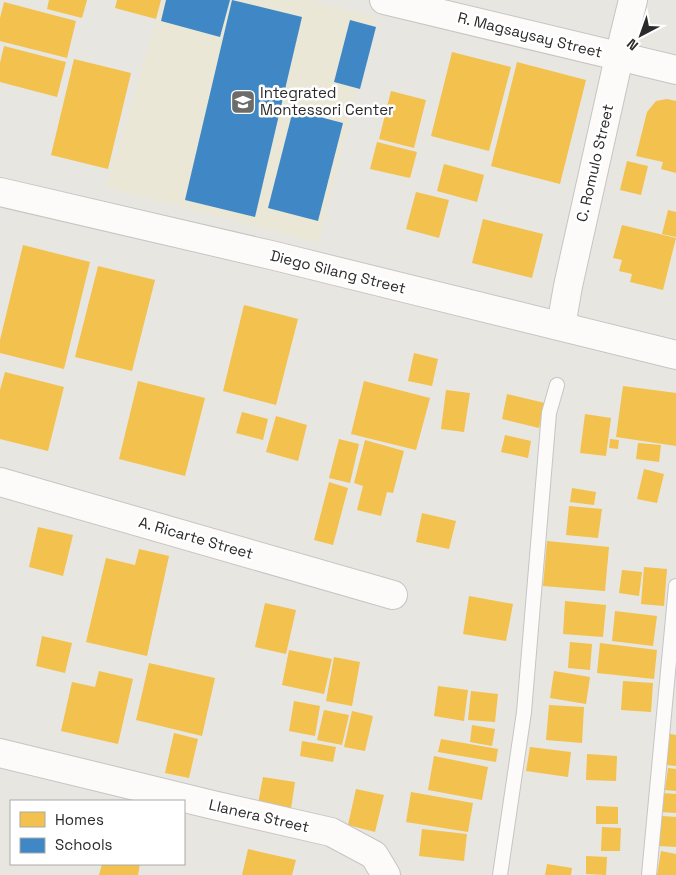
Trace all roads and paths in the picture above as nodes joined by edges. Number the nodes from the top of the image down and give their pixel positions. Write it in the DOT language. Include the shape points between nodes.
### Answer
graph roads {
  1 [pos="384,0"];
  2 [pos="633,0"];
  3 [pos="619,57"];
  4 [pos="676,70"];
  5 [pos="0,192"];
  6 [pos="561,326"];
  7 [pos="676,354"];
  8 [pos="557,385"];
  9 [pos="0,482"];
  10 [pos="676,586"];
  11 [pos="393,595"];
  12 [pos="0,753"];
  13 [pos="386,875"];
  14 [pos="500,875"];
  15 [pos="649,875"];
  1 -- 3 [label="street, R. Magsaysay Street"];
  2 -- 3 [label="street, C. Romulo Street"];
  3 -- 4 [label="street, R. Magsaysay Street"];
  3 -- 6 [label="street, C. Romulo Street"];
  5 -- 6 [label="street, Diego Silang Street"];
  6 -- 7 [label="street, Diego Silang Street"];
  8 -- 14 [label="lane" via="549,413 524,712"];
  9 -- 11 [label="street, A. Ricarte Street"];
  10 -- 15 [label="lane"];
  12 -- 13 [label="street, Llanera Street" via="330,832 374,855"];
}
